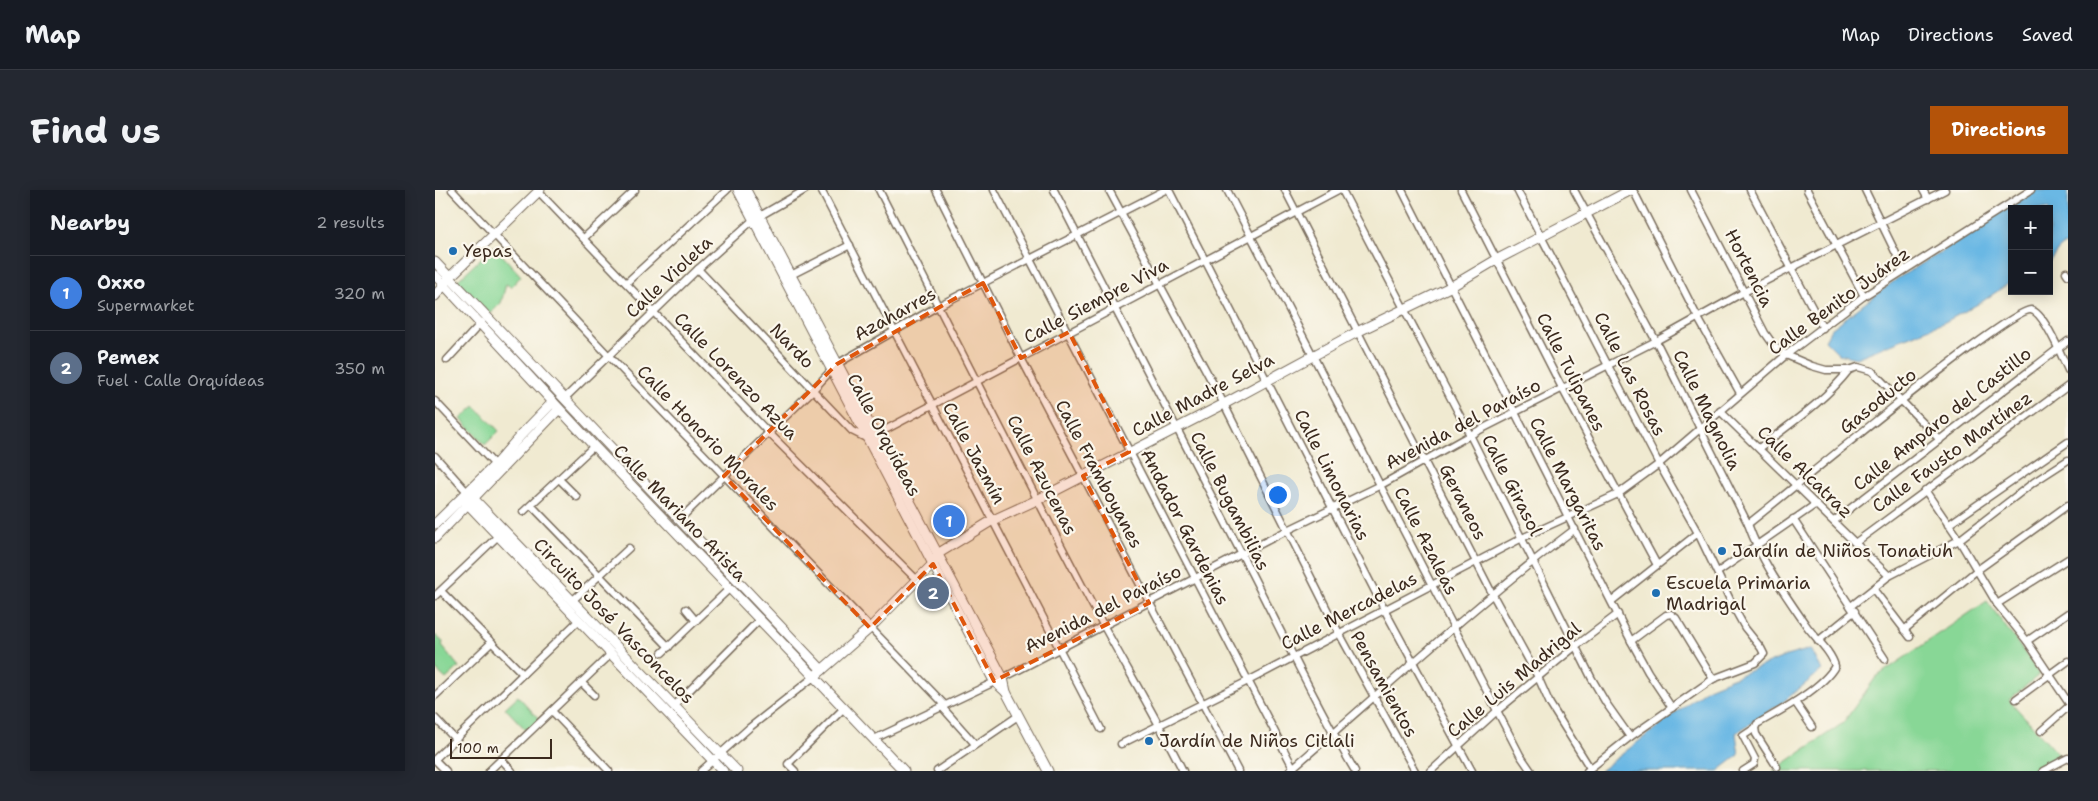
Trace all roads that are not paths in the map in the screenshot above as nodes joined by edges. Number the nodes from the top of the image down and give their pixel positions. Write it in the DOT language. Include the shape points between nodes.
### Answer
graph roads {
  1 [pos="452,190"];
  2 [pos="635,190"];
  3 [pos="727,190"];
  4 [pos="738,190"];
  5 [pos="746,190"];
  6 [pos="805,190"];
  7 [pos="821,190"];
  8 [pos="879,190"];
  9 [pos="936,190"];
  10 [pos="994,190"];
  11 [pos="1053,190"];
  12 [pos="1109,190"];
  13 [pos="1167,190"];
  14 [pos="1227,190"];
  15 [pos="1285,190"];
  16 [pos="1338,190"];
  17 [pos="1342,190"];
  18 [pos="1402,190"];
  19 [pos="1461,190"];
  20 [pos="1517,190"];
  21 [pos="1574,190"];
  22 [pos="1632,190"];
  23 [pos="1691,190"];
  24 [pos="1750,190"];
  25 [pos="1807,190"];
  26 [pos="1865,190"];
  27 [pos="1923,190"];
  28 [pos="1945,190"];
  29 [pos="2031,190"];
  30 [pos="539,191"];
  31 [pos="1928,199"];
  32 [pos="1121,213"];
  33 [pos="1296,213"];
  34 [pos="1586,213"];
  35 [pos="756,217"];
  36 [pos="1882,223"];
  37 [pos="1077,235"];
  38 [pos="493,236"];
  39 [pos="1541,236"];
  40 [pos="1251,237"];
  41 [pos="584,238"];
  42 [pos="850,245"];
  43 [pos="1837,246"];
  44 [pos="1030,260"];
  45 [pos="1205,260"];
  46 [pos="1496,260"];
  47 [pos="435,262"];
  48 [pos="698,269"];
  49 [pos="1792,269"];
  50 [pos="1904,270"];
  51 [pos="435,275"];
  52 [pos="791,275"];
  53 [pos="446,280"];
  54 [pos="627,283"];
  55 [pos="983,284"];
  56 [pos="1159,285"];
  57 [pos="1452,286"];
  58 [pos="1744,292"];
  59 [pos="435,296"];
  60 [pos="1864,296"];
  61 [pos="938,306"];
  62 [pos="1115,308"];
  63 [pos="1404,308"];
  64 [pos="653,312"];
  65 [pos="1698,318"];
  66 [pos="485,320"];
  67 [pos="1823,328"];
  68 [pos="893,330"];
  69 [pos="1359,331"];
  70 [pos="1069,332"];
  71 [pos="1656,341"];
  72 [pos="2068,341"];
  73 [pos="2058,349"];
  74 [pos="607,355"];
  75 [pos="1314,355"];
  76 [pos="1786,355"];
  77 [pos="1021,358"];
  78 [pos="447,360"];
  79 [pos="1609,365"];
  80 [pos="834,367"];
  81 [pos="1849,370"];
  82 [pos="2068,370"];
  83 [pos="976,380"];
  84 [pos="1266,381"];
  85 [pos="2068,386"];
  86 [pos="1562,388"];
  87 [pos="813,390"];
  88 [pos="1740,394"];
  89 [pos="565,398"];
  90 [pos="1901,400"];
  91 [pos="435,401"];
  92 [pos="931,404"];
  93 [pos="1224,404"];
  94 [pos="556,406"];
  95 [pos="1720,411"];
  96 [pos="1515,412"];
  97 [pos="1176,428"];
  98 [pos="1699,429"];
  99 [pos="768,432"];
  100 [pos="1470,435"];
  101 [pos="871,437"];
  102 [pos="1940,440"];
  103 [pos="2068,442"];
  104 [pos="593,446"];
  105 [pos="1759,448"];
  106 [pos="1129,452"];
  107 [pos="435,456"];
  108 [pos="2068,460"];
  109 [pos="1426,461"];
  110 [pos="1659,464"];
  111 [pos="495,465"];
  112 [pos="724,476"];
  113 [pos="1083,476"];
  114 [pos="559,479"];
  115 [pos="1381,485"];
  116 [pos="1798,486"];
  117 [pos="1925,490"];
  118 [pos="1618,494"];
  119 [pos="577,497"];
  120 [pos="468,498"];
  121 [pos="1037,500"];
  122 [pos="531,504"];
  123 [pos="1816,504"];
  124 [pos="2068,505"];
  125 [pos="1333,509"];
  126 [pos="523,512"];
  127 [pos="1567,516"];
  128 [pos="1793,519"];
  129 [pos="679,520"];
  130 [pos="993,520"];
  131 [pos="1834,521"];
  132 [pos="917,522"];
  133 [pos="435,524"];
  134 [pos="1748,524"];
  135 [pos="1949,525"];
  136 [pos="1575,529"];
  137 [pos="1287,531"];
  138 [pos="1698,532"];
  139 [pos="498,536"];
  140 [pos="435,538"];
  141 [pos="1522,538"];
  142 [pos="1959,540"];
  143 [pos="1855,542"];
  144 [pos="1756,546"];
  145 [pos="629,548"];
  146 [pos="939,553"];
  147 [pos="1242,554"];
  148 [pos="2068,559"];
  149 [pos="1533,561"];
  150 [pos="1477,563"];
  151 [pos="933,564"];
  152 [pos="1657,565"];
  153 [pos="1976,571"];
  154 [pos="1718,572"];
  155 [pos="601,575"];
  156 [pos="1889,576"];
  157 [pos="1194,579"];
  158 [pos="917,580"];
  159 [pos="1432,585"];
  160 [pos="730,588"];
  161 [pos="1874,590"];
  162 [pos="441,591"];
  163 [pos="1493,595"];
  164 [pos="435,596"];
  165 [pos="572,600"];
  166 [pos="1612,601"];
  167 [pos="1149,603"];
  168 [pos="1997,604"];
  169 [pos="685,609"];
  170 [pos="1384,609"];
  171 [pos="1853,609"];
  172 [pos="2068,613"];
  173 [pos="1618,614"];
  174 [pos="579,620"];
  175 [pos="760,620"];
  176 [pos="696,621"];
  177 [pos="1103,626"];
  178 [pos="870,628"];
  179 [pos="1453,628"];
  180 [pos="1904,630"];
  181 [pos="1339,633"];
  182 [pos="1910,637"];
  183 [pos="1631,641"];
  184 [pos="1818,641"];
  185 [pos="2027,641"];
  186 [pos="492,642"];
  187 [pos="1577,646"];
  188 [pos="669,647"];
  189 [pos="1059,648"];
  190 [pos="662,653"];
  191 [pos="611,654"];
  192 [pos="1293,657"];
  193 [pos="1885,659"];
  194 [pos="2068,661"];
  195 [pos="1412,662"];
  196 [pos="818,673"];
  197 [pos="523,674"];
  198 [pos="2049,674"];
  199 [pos="1538,677"];
  200 [pos="999,679"];
  201 [pos="1713,679"];
  202 [pos="1248,681"];
  203 [pos="581,682"];
  204 [pos="594,695"];
  205 [pos="435,696"];
  206 [pos="1373,696"];
  207 [pos="2016,699"];
  208 [pos="1795,702"];
  209 [pos="2068,702"];
  210 [pos="1203,704"];
  211 [pos="675,706"];
  212 [pos="944,706"];
  213 [pos="2068,707"];
  214 [pos="844,708"];
  215 [pos="1672,708"];
  216 [pos="551,711"];
  217 [pos="1497,711"];
  218 [pos="1018,716"];
  219 [pos="435,718"];
  220 [pos="1159,723"];
  221 [pos="1812,727"];
  222 [pos="1755,728"];
  223 [pos="1101,729"];
  224 [pos="2041,731"];
  225 [pos="1332,732"];
  226 [pos="1630,737"];
  227 [pos="455,739"];
  228 [pos="874,739"];
  229 [pos="975,744"];
  230 [pos="1121,744"];
  231 [pos="1459,747"];
  232 [pos="716,757"];
  233 [pos="2068,758"];
  234 [pos="435,759"];
  235 [pos="501,759"];
  236 [pos="1777,767"];
  237 [pos="1292,770"];
  238 [pos="1588,770"];
  239 [pos="446,771"];
  240 [pos="489,771"];
  241 [pos="513,771"];
  242 [pos="609,771"];
  243 [pos="701,771"];
  244 [pos="723,771"];
  245 [pos="737,771"];
  246 [pos="795,771"];
  247 [pos="904,771"];
  248 [pos="937,771"];
  249 [pos="1048,771"];
  250 [pos="1183,771"];
  251 [pos="1238,771"];
  252 [pos="1355,771"];
  253 [pos="1415,771"];
  254 [pos="1431,771"];
  255 [pos="1473,771"];
  256 [pos="1531,771"];
  257 [pos="1743,771"];
  258 [pos="2043,771"];
  1 -- 38 [label="street, Calle Honorio Morales"];
  2 -- 41 [label="street"];
  3 -- 54 [label="street"];
  4 -- 35 [label="street, Calle Orquídeas"];
  5 -- 35 [label="street, Calle Orquídeas"];
  6 -- 35 [label="street, Calle Violeta"];
  7 -- 42 [label="street, Calle Jazmín"];
  8 -- 61 [label="street, Calle Azucenas"];
  9 -- 55 [label="street, Calle Framboyanes"];
  10 -- 44 [label="street, Andador Gardenias"];
  11 -- 37 [label="street, Calle Bugambilias"];
  12 -- 32 [label="street"];
  13 -- 32 [label="street, Azaharres"];
  13 -- 45 [label="street, Calle Limonarias"];
  14 -- 40 [label="street, Calle Azaleas"];
  15 -- 33 [label="street, Geraneos"];
  16 -- 33 [label="street, Calle Siempre Viva"];
  17 -- 63 [label="street, Calle Girasol"];
  18 -- 57 [label="street, Calle Margaritas"];
  19 -- 46 [label="street, Calle Tulipanes"];
  20 -- 39 [label="street, Calle Las Rosas"];
  21 -- 34 [label="street, Calle Magnolia"];
  22 -- 34 [label="street, Calle Madre Selva"];
  22 -- 65 [label="street"];
  23 -- 58 [label="street, Hortencia"];
  24 -- 49 [label="street"];
  25 -- 43 [label="street"];
  26 -- 36 [label="street"];
  27 -- 31 [label="street"];
  28 -- 31 [label="street, Avenida del Paraíso"];
  29 -- 50 [label="street, Calle Benito Juárez"];
  30 -- 38 [label="street"];
  30 -- 41 [label="street, Calle Lorenzo Azua"];
  31 -- 36 [label="street, Avenida del Paraíso"];
  32 -- 37 [label="street, Azaharres"];
  32 -- 56 [label="street"];
  33 -- 40 [label="street, Calle Siempre Viva"];
  33 -- 69 [label="street, Geraneos"];
  34 -- 39 [label="street, Calle Madre Selva"];
  34 -- 71 [label="street, Calle Magnolia"];
  35 -- 48 [label="street, Calle Violeta"];
  35 -- 52 [label="street, Calle Orquídeas"];
  35 -- 80 [label="street, Calle Orquídeas"];
  36 -- 43 [label="street, Avenida del Paraíso"];
  36 -- 50 [label="street"];
  37 -- 44 [label="street, Azaharres"];
  37 -- 62 [label="street, Calle Bugambilias"];
  38 -- 53 [label="street"];
  38 -- 74 [label="street, Calle Honorio Morales"];
  39 -- 46 [label="street, Calle Madre Selva"];
  39 -- 79 [label="street, Calle Las Rosas"];
  40 -- 45 [label="street, Calle Siempre Viva"];
  40 -- 75 [label="street, Calle Azaleas"];
  41 -- 54 [label="street, Calle Lorenzo Azua"];
  42 -- 52 [label="street"];
  42 -- 68 [label="street, Calle Jazmín"];
  43 -- 49 [label="street, Avenida del Paraíso"];
  43 -- 60 [label="street"];
  44 -- 55 [label="street, Azaharres"];
  44 -- 70 [label="street, Andador Gardenias"];
  45 -- 56 [label="street, Calle Siempre Viva"];
  45 -- 84 [label="street, Calle Limonarias"];
  46 -- 57 [label="street, Calle Madre Selva"];
  46 -- 86 [label="street, Calle Tulipanes"];
  47 -- 53 [label="street, Calle Mariano Arista"];
  48 -- 64 [label="street, Calle Violeta"];
  48 -- 87 [label="street, Nardo"];
  49 -- 58 [label="street, Avenida del Paraíso"];
  49 -- 67 [label="street"];
  50 -- 60 [label="street, Calle Benito Juárez"];
  51 -- 53 [label="street, Calle Mariano Arista"];
  52 -- 80 [label="street, Calle Orquídeas"];
  53 -- 59 [label="street"];
  53 -- 66 [label="street, Calle Mariano Arista"];
  54 -- 64 [label="street, Calle Lorenzo Azua"];
  55 -- 61 [label="street, Azaharres"];
  55 -- 77 [label="street, Calle Framboyanes"];
  56 -- 62 [label="street, Calle Siempre Viva"];
  56 -- 93 [label="street"];
  57 -- 63 [label="street, Calle Madre Selva"];
  57 -- 96 [label="street, Calle Margaritas"];
  58 -- 65 [label="street, Avenida del Paraíso"];
  58 -- 76 [label="street, Hortencia" via="1770,340"];
  60 -- 67 [label="street, Calle Benito Juárez"];
  61 -- 68 [label="street, Azaharres"];
  61 -- 83 [label="street, Calle Azucenas"];
  62 -- 70 [label="street, Calle Siempre Viva"];
  62 -- 97 [label="street, Calle Bugambilias"];
  63 -- 69 [label="street, Calle Madre Selva"];
  63 -- 100 [label="street, Calle Girasol"];
  64 -- 74 [label="street, Calle Violeta"];
  64 -- 99 [label="street, Calle Lorenzo Azua"];
  65 -- 71 [label="street, Avenida del Paraíso"];
  65 -- 88 [label="street"];
  66 -- 78 [label="street"];
  66 -- 89 [label="street, Calle Mariano Arista"];
  66 -- 94 [label="street, Calle Mariano Arista"];
  67 -- 76 [label="street, Calle Benito Juárez"];
  68 -- 80 [label="street, Azaharres"];
  68 -- 92 [label="street, Calle Jazmín"];
  69 -- 75 [label="street, Calle Madre Selva"];
  69 -- 109 [label="street, Geraneos"];
  70 -- 77 [label="street, Calle Siempre Viva"];
  70 -- 106 [label="street, Andador Gardenias"];
  71 -- 79 [label="street, Avenida del Paraíso"];
  71 -- 98 [label="street, Calle Magnolia"];
  72 -- 73 [label="street, Calle Amparo del Castillo"];
  73 -- 82 [label="street"];
  73 -- 90 [label="street, Gasoducto" via="2037,313 2024,311"];
  73 -- 102 [label="street, Calle Amparo del Castillo"];
  74 -- 89 [label="street, Calle Violeta"];
  74 -- 112 [label="street, Calle Honorio Morales"];
  75 -- 84 [label="street, Calle Madre Selva"];
  75 -- 115 [label="street, Calle Azaleas"];
  76 -- 81 [label="street" via="1819,368"];
  76 -- 88 [label="street, Calle Benito Juárez"];
  77 -- 83 [label="street, Calle Siempre Viva"];
  77 -- 113 [label="street, Calle Framboyanes"];
  79 -- 86 [label="street, Avenida del Paraíso"];
  79 -- 110 [label="street, Calle Las Rosas"];
  80 -- 87 [label="street, Azaharres"];
  80 -- 101 [label="street, Calle Orquídeas"];
  81 -- 90 [label="street" via="1858,367 1868,369"];
  81 -- 105 [label="street" via="1838,385"];
  83 -- 92 [label="street, Calle Siempre Viva"];
  83 -- 121 [label="street, Calle Azucenas"];
  84 -- 93 [label="street, Calle Madre Selva"];
  84 -- 125 [label="street, Calle Limonarias"];
  85 -- 117 [label="street, Calle Fausto Martínez"];
  86 -- 96 [label="street, Avenida del Paraíso"];
  86 -- 118 [label="street, Calle Tulipanes"];
  87 -- 99 [label="street, Azaharres"];
  87 -- 101 [label="street, Nardo" via="852,430"];
  88 -- 95 [label="street, Calle Benito Juárez"];
  89 -- 129 [label="street, Calle Mariano Arista"];
  90 -- 102 [label="street"];
  90 -- 116 [label="street, Gasoducto"];
  91 -- 111 [label="street"];
  92 -- 101 [label="street, Calle Siempre Viva"];
  92 -- 130 [label="street, Calle Jazmín"];
  93 -- 97 [label="street, Calle Madre Selva"];
  93 -- 137 [label="street, Pensamientos"];
  94 -- 104 [label="street, Calle Mariano Arista"];
  94 -- 111 [label="street" via="521,435"];
  94 -- 120 [label="street"];
  95 -- 98 [label="street, Calle Benito Juárez"];
  95 -- 105 [label="street, Calle Alcatraz"];
  96 -- 100 [label="street, Avenida del Paraíso"];
  96 -- 127 [label="street, Calle Margaritas"];
  97 -- 106 [label="street, Calle Madre Selva"];
  97 -- 147 [label="street, Calle Bugambilias"];
  98 -- 110 [label="street, Calle Benito Juárez"];
  98 -- 134 [label="street, Calle Magnolia"];
  99 -- 112 [label="street, Azaharres"];
  99 -- 158 [label="street, Calle Lorenzo Azua"];
  100 -- 109 [label="street, Avenida del Paraíso"];
  100 -- 141 [label="street, Calle Girasol"];
  101 -- 132 [label="street, Calle Orquídeas"];
  102 -- 131 [label="street, Calle Amparo del Castillo"];
  103 -- 135 [label="street"];
  104 -- 114 [label="street"];
  104 -- 160 [label="street, Calle Mariano Arista"];
  105 -- 116 [label="street, Calle Alcatraz"];
  106 -- 113 [label="street, Calle Madre Selva"];
  106 -- 157 [label="street, Andador Gardenias"];
  107 -- 120 [label="street"];
  108 -- 142 [label="street"];
  109 -- 115 [label="street, Avenida del Paraíso"];
  109 -- 150 [label="street, Geraneos"];
  110 -- 118 [label="street, Calle Mercadelas"];
  110 -- 138 [label="street, Calle Las Rosas"];
  111 -- 120 [label="street"];
  112 -- 129 [label="street, Azaharres"];
  112 -- 178 [label="street, Calle Honorio Morales"];
  113 -- 121 [label="street, Calle Madre Selva"];
  113 -- 167 [label="street, Calle Framboyanes"];
  114 -- 119 [label="street"];
  114 -- 122 [label="street"];
  115 -- 125 [label="street, Avenida del Paraíso"];
  115 -- 159 [label="street, Calle Azaleas"];
  116 -- 123 [label="street, Calle Alcatraz"];
  116 -- 134 [label="street, Gasoducto"];
  117 -- 135 [label="street"];
  117 -- 143 [label="street, Calle Fausto Martínez"];
  118 -- 127 [label="street, Calle Mercadelas"];
  118 -- 152 [label="street, Calle Tulipanes"];
  120 -- 133 [label="street"];
  120 -- 139 [label="street, Circuito José Vasconcelos"];
  120 -- 140 [label="street"];
  120 -- 165 [label="street, Circuito José Vasconcelos"];
  121 -- 130 [label="street, Calle Madre Selva"];
  121 -- 177 [label="street, Calle Azucenas"];
  122 -- 126 [label="street"];
  122 -- 155 [label="street"];
  123 -- 128 [label="street"];
  123 -- 131 [label="street, Calle Alcatraz"];
  124 -- 153 [label="street"];
  125 -- 137 [label="street, Avenida del Paraíso"];
  125 -- 170 [label="street, Calle Limonarias"];
  127 -- 136 [label="street, Calle Margaritas"];
  127 -- 141 [label="street, Calle Mercadelas"];
  128 -- 144 [label="street"];
  128 -- 171 [label="street"];
  129 -- 196 [label="street, Calle Mariano Arista"];
  130 -- 146 [label="street, Calle Madre Selva"];
  130 -- 189 [label="street, Calle Jazmín"];
  131 -- 143 [label="street, Calle Alcatraz"];
  132 -- 146 [label="street, Calle Orquídeas"];
  132 -- 151 [label="street, Calle Orquídeas"];
  134 -- 144 [label="street, Calle Magnolia"];
  135 -- 142 [label="street"];
  136 -- 149 [label="street"];
  136 -- 166 [label="street, Calle Margaritas"];
  137 -- 147 [label="street, Avenida del Paraíso"];
  137 -- 181 [label="street, Pensamientos"];
  138 -- 152 [label="street"];
  138 -- 154 [label="street, Calle Las Rosas"];
  139 -- 162 [label="street"];
  139 -- 174 [label="street, Circuito José Vasconcelos"];
  141 -- 149 [label="street, Calle Girasol"];
  141 -- 150 [label="street, Calle Mercadelas"];
  142 -- 153 [label="street"];
  142 -- 156 [label="street"];
  143 -- 156 [label="street, Calle Alcatraz"];
  144 -- 154 [label="street"];
  144 -- 184 [label="street, Calle Magnolia" via="1784,594"];
  145 -- 155 [label="street"];
  146 -- 151 [label="street, Calle Madre Selva"];
  146 -- 200 [label="street, Calle Orquídeas"];
  147 -- 157 [label="street, Avenida del Paraíso"];
  147 -- 192 [label="street, Calle Bugambilias"];
  148 -- 168 [label="street"];
  149 -- 163 [label="street"];
  149 -- 187 [label="street, Calle Girasol"];
  150 -- 159 [label="street, Calle Mercadelas"];
  150 -- 163 [label="street, Geraneos"];
  151 -- 158 [label="street, Calle Madre Selva"];
  151 -- 200 [label="street, Calle Orquídeas"];
  152 -- 166 [label="street"];
  153 -- 168 [label="street"];
  153 -- 180 [label="street"];
  154 -- 201 [label="street, Calle Las Rosas" via="1745,628 1764,654 1755,663"];
  155 -- 165 [label="street"];
  155 -- 188 [label="street"];
  156 -- 161 [label="street"];
  157 -- 167 [label="street, Avenida del Paraíso"];
  157 -- 202 [label="street, Andador Gardenias"];
  158 -- 178 [label="street, Calle Madre Selva"];
  159 -- 170 [label="street, Calle Mercadelas"];
  159 -- 179 [label="street, Calle Azaleas"];
  160 -- 175 [label="street, Calle Mariano Arista"];
  160 -- 176 [label="street"];
  161 -- 171 [label="street"];
  161 -- 180 [label="street"];
  162 -- 164 [label="street"];
  162 -- 186 [label="street"];
  163 -- 179 [label="street"];
  163 -- 199 [label="street, Geraneos"];
  165 -- 211 [label="street, Circuito José Vasconcelos"];
  166 -- 173 [label="street, Calle Margaritas"];
  167 -- 177 [label="street, Avenida del Paraíso"];
  167 -- 210 [label="street, Calle Framboyanes"];
  168 -- 185 [label="street"];
  169 -- 176 [label="street"];
  170 -- 181 [label="street, Calle Mercadelas"];
  170 -- 195 [label="street, Calle Limonarias"];
  171 -- 184 [label="street"];
  171 -- 193 [label="street"];
  172 -- 185 [label="street"];
  173 -- 183 [label="street, Calle Margaritas"];
  173 -- 187 [label="street, Calle Luis Madrigal"];
  174 -- 191 [label="street, Circuito José Vasconcelos"];
  174 -- 197 [label="street"];
  175 -- 196 [label="street, Calle Mariano Arista"];
  175 -- 211 [label="street"];
  176 -- 188 [label="street"];
  177 -- 189 [label="street, Avenida del Paraíso"];
  177 -- 220 [label="street, Calle Azucenas"];
  178 -- 196 [label="street, Calle Madre Selva"];
  178 -- 212 [label="street, Calle Honorio Morales"];
  179 -- 195 [label="street"];
  179 -- 217 [label="street, Calle Azaleas"];
  180 -- 182 [label="street"];
  181 -- 192 [label="street, Calle Mercadelas"];
  181 -- 206 [label="street, Pensamientos"];
  183 -- 201 [label="street" via="1671,614"];
  183 -- 215 [label="street, Calle Margaritas"];
  184 -- 208 [label="street, Calle Magnolia" via="1833,658 1835,666 1831,674"];
  185 -- 198 [label="street"];
  186 -- 197 [label="street"];
  186 -- 205 [label="street"];
  187 -- 199 [label="street, Calle Luis Madrigal"];
  187 -- 226 [label="street, Calle Girasol" via="1606,703"];
  188 -- 190 [label="street"];
  189 -- 200 [label="street, Avenida del Paraíso"];
  189 -- 223 [label="street, Calle Jazmín"];
  191 -- 203 [label="street"];
  191 -- 232 [label="street, Circuito José Vasconcelos"];
  192 -- 202 [label="street, Calle Mercadelas"];
  192 -- 225 [label="street, Calle Bugambilias"];
  194 -- 198 [label="street"];
  195 -- 206 [label="street"];
  195 -- 231 [label="street, Calle Limonarias"];
  196 -- 214 [label="street, Calle Mariano Arista"];
  196 -- 232 [label="street"];
  197 -- 227 [label="street"];
  198 -- 207 [label="street"];
  198 -- 209 [label="street"];
  199 -- 217 [label="street, Calle Luis Madrigal"];
  199 -- 238 [label="street, Geraneos" via="1559,722"];
  200 -- 212 [label="street, Avenida del Paraíso"];
  200 -- 218 [label="street, Calle Orquídeas"];
  201 -- 215 [label="street"];
  202 -- 210 [label="street, Calle Mercadelas"];
  202 -- 237 [label="street, Andador Gardenias"];
  203 -- 204 [label="street"];
  203 -- 216 [label="street"];
  206 -- 225 [label="street"];
  206 -- 253 [label="street, Pensamientos"];
  208 -- 221 [label="street"];
  208 -- 222 [label="street"];
  210 -- 220 [label="street, Calle Mercadelas"];
  210 -- 251 [label="street, Calle Framboyanes"];
  211 -- 232 [label="street, Circuito José Vasconcelos"];
  212 -- 228 [label="street, Avenida del Paraíso"];
  212 -- 229 [label="street, Calle Honorio Morales"];
  213 -- 224 [label="street"];
  214 -- 228 [label="street, Calle Mariano Arista"];
  214 -- 246 [label="street" via="789,764"];
  215 -- 226 [label="street"];
  216 -- 235 [label="street"];
  216 -- 242 [label="street"];
  217 -- 231 [label="street, Calle Luis Madrigal"];
  217 -- 256 [label="street, Calle Azaleas"];
  218 -- 229 [label="street"];
  218 -- 249 [label="street, Calle Orquídeas"];
  219 -- 227 [label="street"];
  220 -- 230 [label="street, Calle Mercadelas"];
  220 -- 250 [label="street, Calle Azucenas"];
  222 -- 236 [label="street"];
  222 -- 257 [label="street" via="1743,736 1755,759 1754,764"];
  225 -- 237 [label="street"];
  225 -- 252 [label="street, Calle Bugambilias"];
  226 -- 238 [label="street"];
  227 -- 234 [label="street"];
  228 -- 247 [label="street, Calle Mariano Arista"];
  229 -- 248 [label="street"];
  231 -- 254 [label="street, Calle Luis Madrigal"];
  231 -- 255 [label="street, Calle Limonarias"];
  232 -- 243 [label="street"];
  232 -- 244 [label="street, Circuito José Vasconcelos"];
  232 -- 245 [label="street, Circuito José Vasconcelos"];
  233 -- 258 [label="street"];
  234 -- 239 [label="street"];
  235 -- 240 [label="street"];
  235 -- 241 [label="street"];
}
